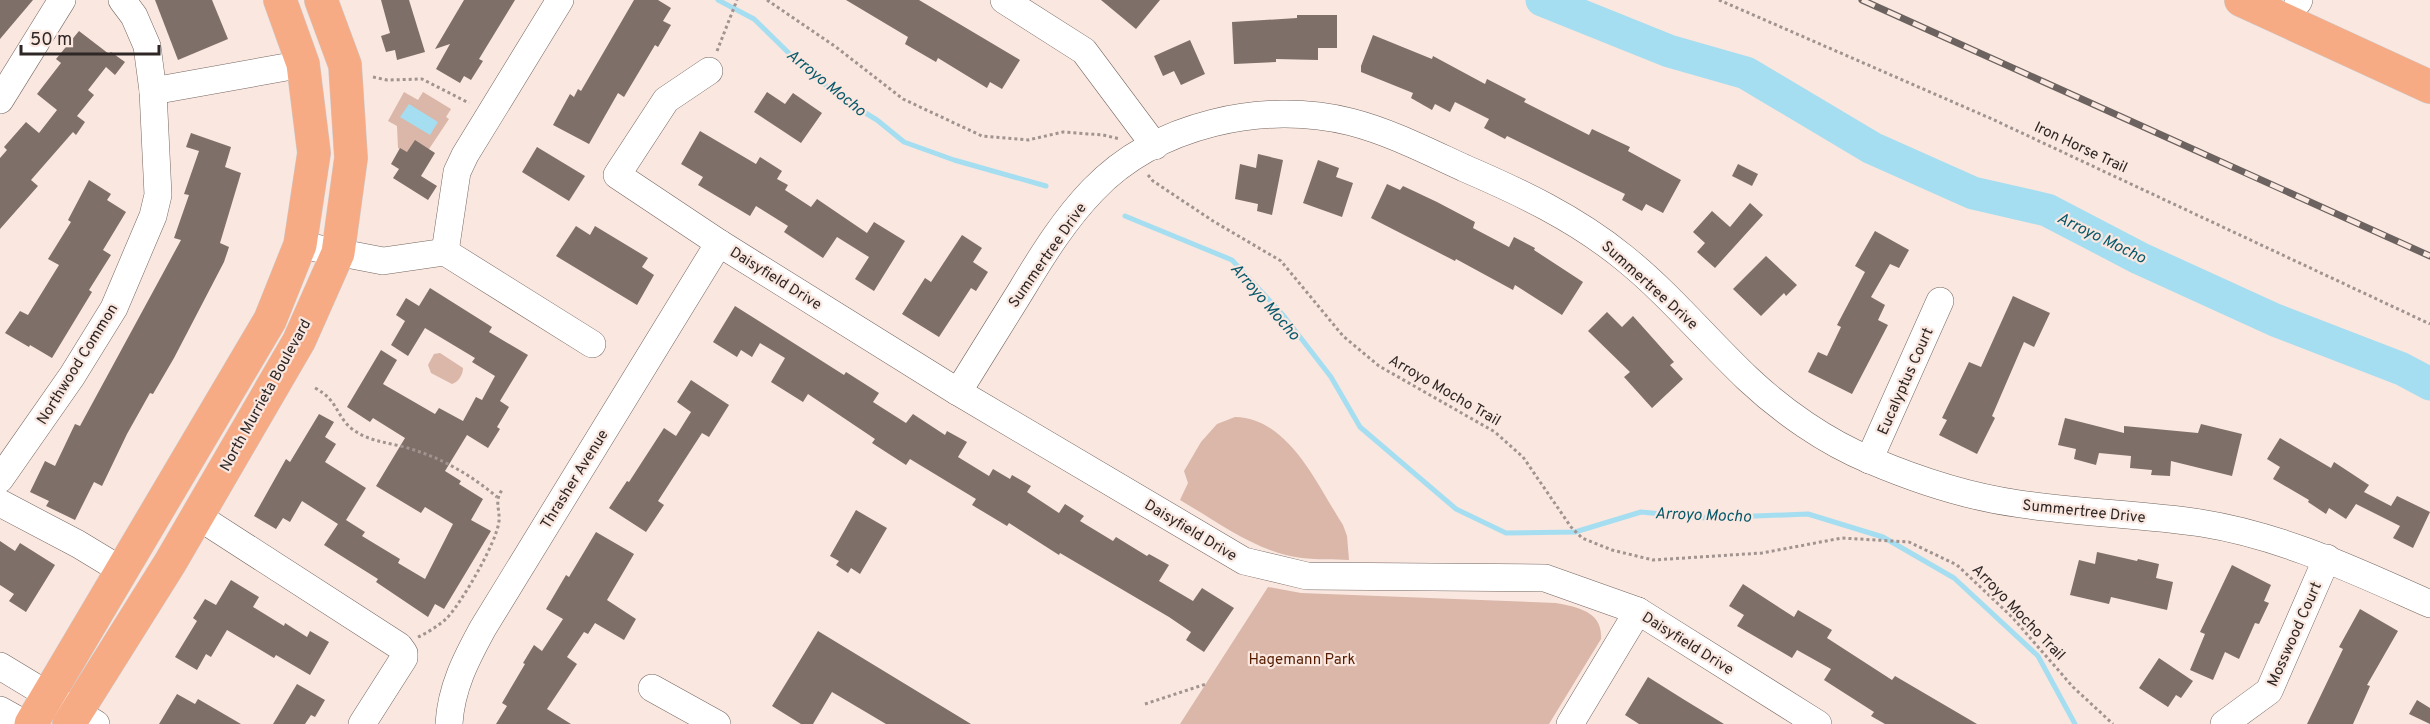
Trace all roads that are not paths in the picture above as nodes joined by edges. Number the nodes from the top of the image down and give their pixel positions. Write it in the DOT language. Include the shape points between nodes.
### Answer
graph roads {
  1 [pos="62,0"];
  2 [pos="122,0"];
  3 [pos="280,0"];
  4 [pos="321,0"];
  5 [pos="560,0"];
  6 [pos="1004,0"];
  7 [pos="2241,0"];
  8 [pos="2297,1"];
  9 [pos="2430,62"];
  10 [pos="303,64"];
  11 [pos="709,71"];
  12 [pos="2430,87"];
  13 [pos="153,91"];
  14 [pos="0,100"];
  15 [pos="1144,152"];
  16 [pos="719,243"];
  17 [pos="300,246"];
  18 [pos="445,252"];
  19 [pos="338,253"];
  20 [pos="1940,301"];
  21 [pos="592,344"];
  22 [pos="958,392"];
  23 [pos="1869,460"];
  24 [pos="0,479"];
  25 [pos="0,503"];
  26 [pos="196,515"];
  27 [pos="2327,558"];
  28 [pos="121,570"];
  29 [pos="2430,604"];
  30 [pos="1638,611"];
  31 [pos="0,666"];
  32 [pos="652,688"];
  33 [pos="48,694"];
  34 [pos="0,710"];
  35 [pos="81,720"];
  36 [pos="25,724"];
  37 [pos="31,724"];
  38 [pos="362,724"];
  39 [pos="449,724"];
  40 [pos="717,724"];
  41 [pos="1570,724"];
  42 [pos="1818,724"];
  43 [pos="2224,724"];
  1 -- 14 [label="street"];
  2 -- 13 [label="street, Northwood Common" via="147,46"];
  3 -- 10 [label="main road"];
  4 -- 19 [label="main road, North Murrieta Boulevard" via="345,64 351,158"];
  5 -- 18 [label="street" via="457,172"];
  6 -- 15 [label="street" via="1084,51"];
  7 -- 12 [label="main road"];
  8 -- 9 [label="main road"];
  10 -- 13 [label="street"];
  10 -- 17 [label="main road" via="314,153"];
  11 -- 16 [label="street, Daisyfield Drive" via="666,100 617,175"];
  13 -- 24 [label="street, Northwood Common" via="158,195 153,216 114,308"];
  15 -- 22 [label="street, Summertree Drive" via="1095,188 1069,219"];
  15 -- 23 [label="street, Summertree Drive" via="1203,124 1254,114 1298,114 1349,122 1403,141 1530,197 1578,225 1622,256 1749,380 1830,440"];
  16 -- 22 [label="street, Daisyfield Drive"];
  16 -- 39 [label="street, Thrasher Avenue" via="483,628 460,669"];
  17 -- 19 [label="street"];
  17 -- 28 [label="main road" via="270,320"];
  18 -- 19 [label="street" via="383,261"];
  18 -- 21 [label="street"];
  19 -- 26 [label="main road, North Murrieta Boulevard" via="299,341"];
  20 -- 23 [label="street, Eucalyptus Court"];
  22 -- 30 [label="street, Daisyfield Drive" via="1244,561 1307,576 1545,578"];
  23 -- 27 [label="street, Summertree Drive" via="1961,492 2018,504 2200,523 2266,537"];
  25 -- 28 [label="street"];
  26 -- 35 [label="main road, North Murrieta Boulevard"];
  26 -- 38 [label="street" via="404,652 404,658"];
  27 -- 29 [label="street, Summertree Drive"];
  27 -- 43 [label="street, Mosswood Court" via="2269,691"];
  28 -- 33 [label="main road"];
  30 -- 41 [label="street"];
  30 -- 42 [label="street, Daisyfield Drive"];
  31 -- 33 [label="street"];
  32 -- 40 [label="street"];
  33 -- 35 [label="street"];
  33 -- 37 [label="main road"];
  34 -- 36 [label="street"];
}
